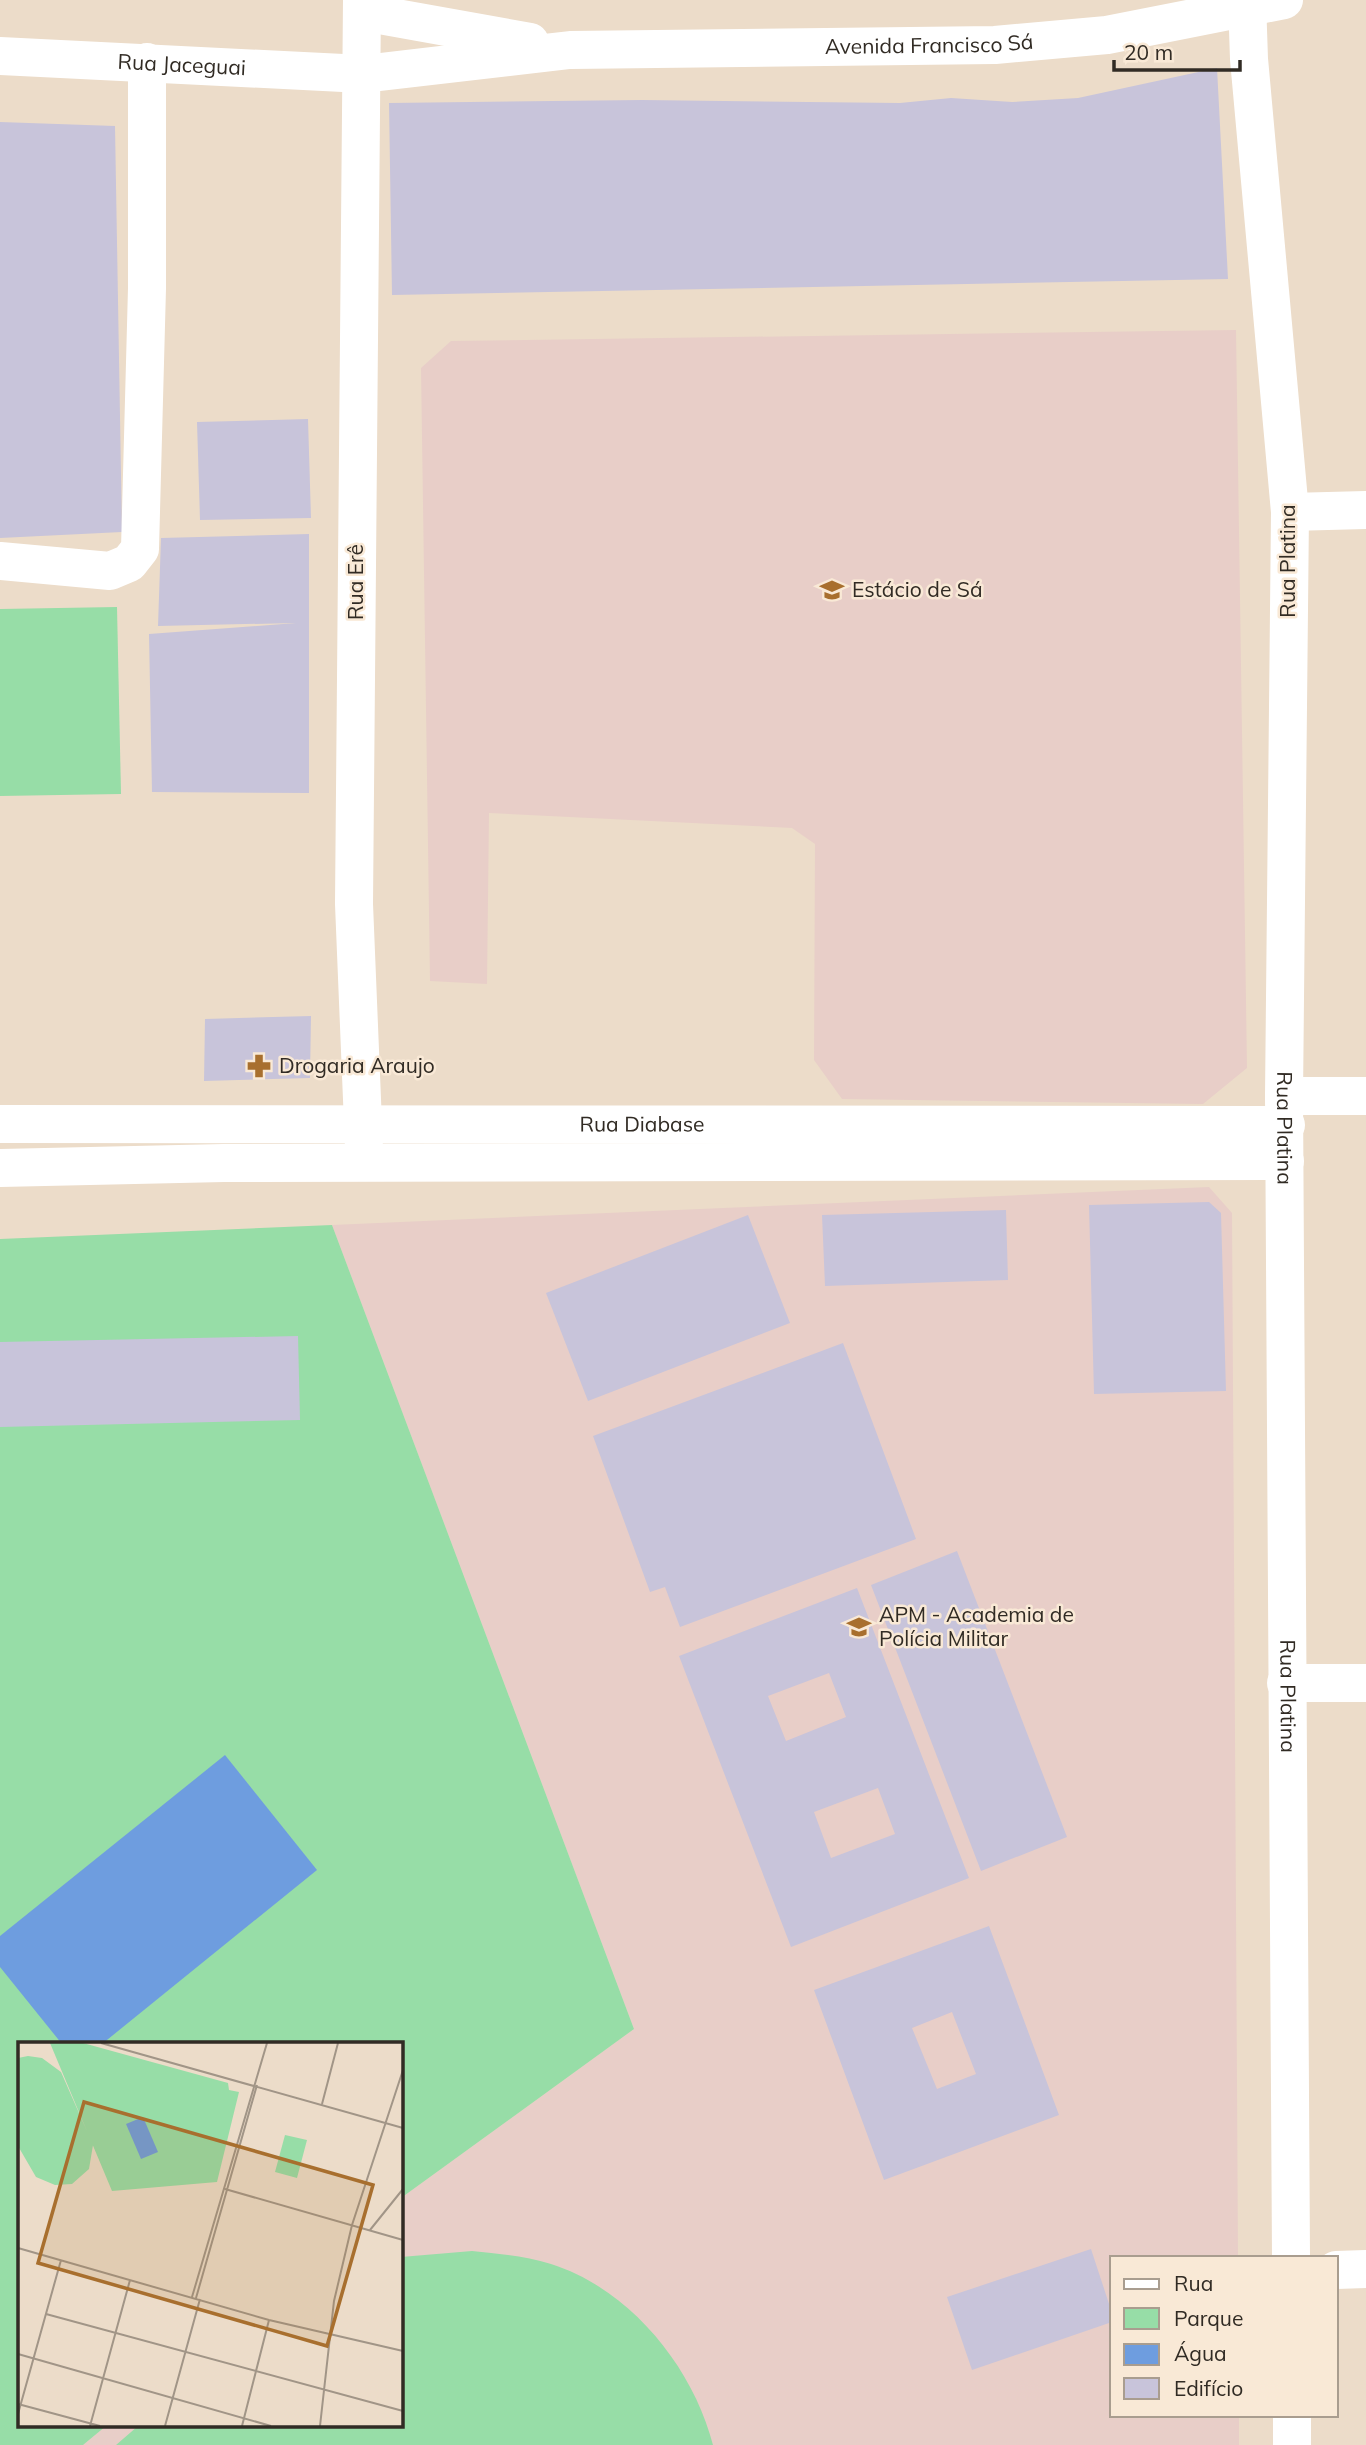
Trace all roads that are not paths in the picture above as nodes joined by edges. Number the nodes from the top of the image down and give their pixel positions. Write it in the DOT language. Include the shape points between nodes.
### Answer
graph roads {
  1 [pos="1260,2"];
  2 [pos="363,6"];
  3 [pos="570,50"];
  4 [pos="0,56"];
  5 [pos="147,62"];
  6 [pos="363,74"];
  7 [pos="1366,510"];
  8 [pos="1290,512"];
  9 [pos="0,561"];
  10 [pos="1366,1096"];
  11 [pos="363,1123"];
  12 [pos="0,1124"];
  13 [pos="1285,1127"];
  14 [pos="365,1164"];
  15 [pos="0,1168"];
  16 [pos="1366,1682"];
  17 [pos="1286,1683"];
  18 [pos="1291,2256"];
  19 [pos="1366,2269"];
  20 [pos="1338,2270"];
  21 [pos="1292,2417"];
  22 [pos="1292,2445"];
  1 -- 3 [label="street, Avenida Francisco Sá" via="1107,36 995,45"];
  1 -- 8 [label="street, Rua Platina" via="1249,60"];
  2 -- 3 [label="street, Avenida Francisco Sá"];
  2 -- 6 [label="street, Rua Erê"];
  3 -- 6 [label="street, Avenida Francisco Sá"];
  4 -- 5 [label="street, Rua Jaceguai"];
  5 -- 6 [label="street, Rua Jaceguai"];
  5 -- 9 [label="street" via="140,549 130,563 110,571"];
  6 -- 11 [label="street, Rua Erê" via="354,890"];
  7 -- 8 [label="street"];
  8 -- 13 [label="street, Rua Platina"];
  10 -- 13 [label="street"];
  11 -- 12 [label="street, Rua Diabase"];
  11 -- 13 [label="street, Rua Diabase"];
  11 -- 14 [label="street, Rua Erê"];
  13 -- 14 [label="street, Rua Diabase"];
  13 -- 17 [label="street, Rua Platina"];
  14 -- 15 [label="street, Rua Diabase"];
  16 -- 17 [label="street"];
  17 -- 18 [label="street, Rua Platina"];
  19 -- 20 [label="street"];
  21 -- 22 [label="street"];
}
